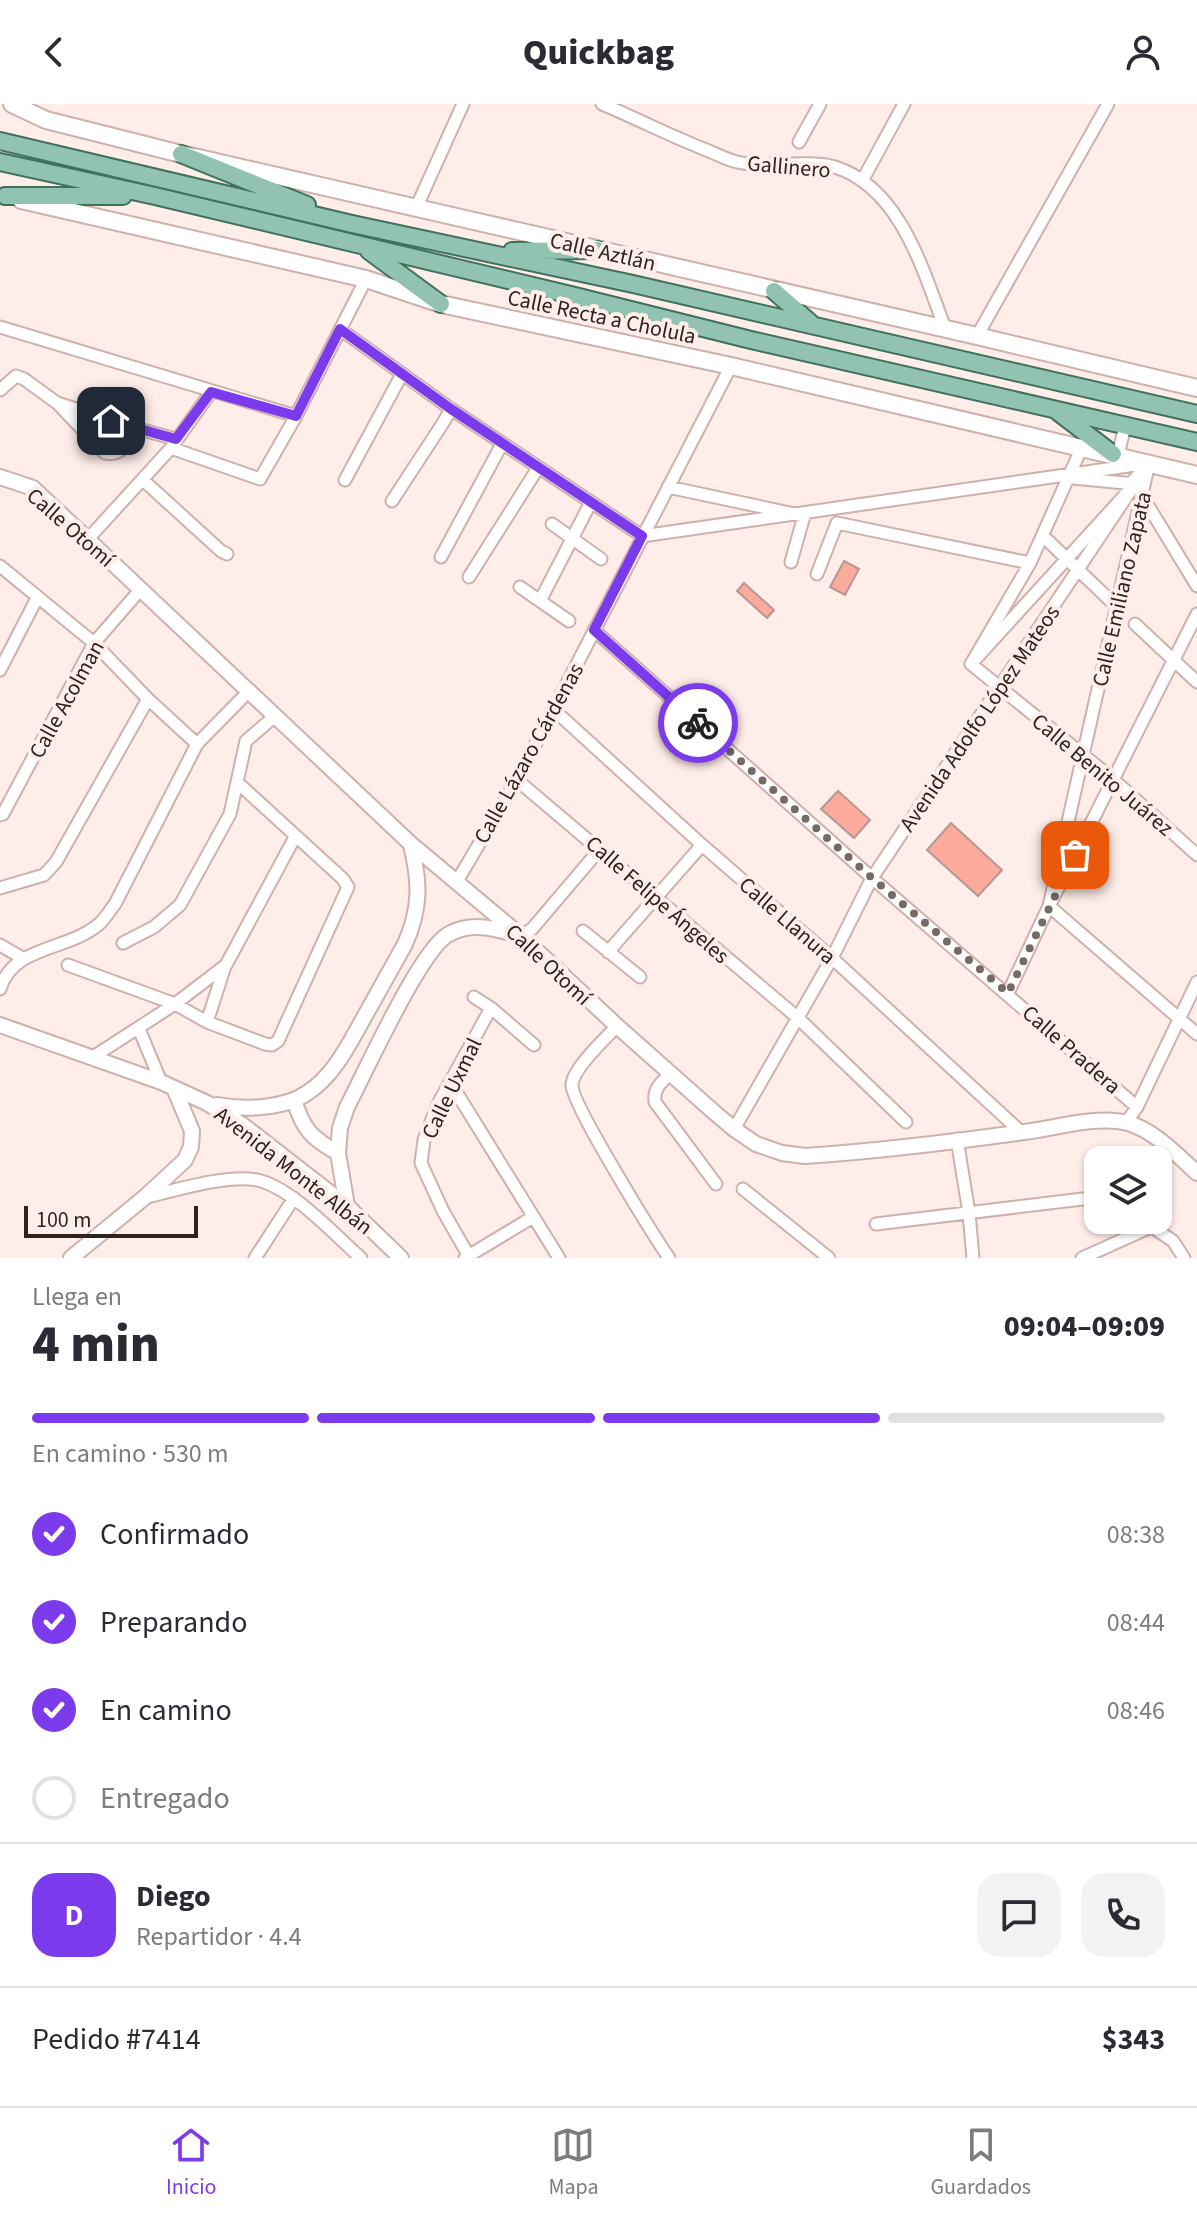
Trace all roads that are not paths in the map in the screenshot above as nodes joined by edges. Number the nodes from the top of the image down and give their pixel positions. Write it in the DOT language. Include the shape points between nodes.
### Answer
graph roads {
  1 [pos="12,104"];
  2 [pos="463,104"];
  3 [pos="602,104"];
  4 [pos="820,104"];
  5 [pos="904,104"];
  6 [pos="1108,104"];
  7 [pos="0,141"];
  8 [pos="799,142"];
  9 [pos="181,154"];
  10 [pos="0,162"];
  11 [pos="862,181"];
  12 [pos="155,196"];
  13 [pos="2,199"];
  14 [pos="417,206"];
  15 [pos="352,224"];
  16 [pos="362,246"];
  17 [pos="598,250"];
  18 [pos="484,252"];
  19 [pos="366,279"];
  20 [pos="774,291"];
  21 [pos="441,304"];
  22 [pos="815,326"];
  23 [pos="0,327"];
  24 [pos="945,328"];
  25 [pos="340,329"];
  26 [pos="977,336"];
  27 [pos="731,366"];
  28 [pos="402,374"];
  29 [pos="1197,388"];
  30 [pos="0,390"];
  31 [pos="211,392"];
  32 [pos="57,403"];
  33 [pos="451,409"];
  34 [pos="1053,409"];
  35 [pos="1197,414"];
  36 [pos="296,416"];
  37 [pos="1125,426"];
  38 [pos="139,429"];
  39 [pos="1197,442"];
  40 [pos="174,443"];
  41 [pos="502,444"];
  42 [pos="1082,447"];
  43 [pos="1119,459"];
  44 [pos="1149,463"];
  45 [pos="538,468"];
  46 [pos="1197,475"];
  47 [pos="1070,476"];
  48 [pos="0,477"];
  49 [pos="143,480"];
  50 [pos="345,480"];
  51 [pos="1134,482"];
  52 [pos="668,487"];
  53 [pos="1142,495"];
  54 [pos="392,501"];
  55 [pos="591,502"];
  56 [pos="800,515"];
  57 [pos="552,524"];
  58 [pos="642,536"];
  59 [pos="1043,536"];
  60 [pos="572,538"];
  61 [pos="88,539"];
  62 [pos="227,554"];
  63 [pos="441,557"];
  64 [pos="601,559"];
  65 [pos="1066,559"];
  66 [pos="791,562"];
  67 [pos="1030,563"];
  68 [pos="0,566"];
  69 [pos="1078,570"];
  70 [pos="817,574"];
  71 [pos="469,577"];
  72 [pos="1197,586"];
  73 [pos="520,587"];
  74 [pos="141,589"];
  75 [pos="37,598"];
  76 [pos="540,601"];
  77 [pos="1117,607"];
  78 [pos="1197,614"];
  79 [pos="569,621"];
  80 [pos="1135,624"];
  81 [pos="594,630"];
  82 [pos="94,643"];
  83 [pos="1174,660"];
  84 [pos="971,664"];
  85 [pos="0,670"];
  86 [pos="1197,682"];
  87 [pos="1000,687"];
  88 [pos="250,690"];
  89 [pos="148,699"];
  90 [pos="553,709"];
  91 [pos="275,716"];
  92 [pos="197,744"];
  93 [pos="1083,755"];
  94 [pos="517,780"];
  95 [pos="1114,780"];
  96 [pos="238,783"];
  97 [pos="0,815"];
  98 [pos="295,837"];
  99 [pos="411,844"];
  100 [pos="702,845"];
  101 [pos="600,849"];
  102 [pos="1197,855"];
  103 [pos="872,878"];
  104 [pos="456,883"];
  105 [pos="0,888"];
  106 [pos="655,897"];
  107 [pos="1049,906"];
  108 [pos="583,931"];
  109 [pos="521,936"];
  110 [pos="123,943"];
  111 [pos="0,945"];
  112 [pos="608,952"];
  113 [pos="832,958"];
  114 [pos="24,959"];
  115 [pos="68,965"];
  116 [pos="226,965"];
  117 [pos="640,977"];
  118 [pos="1197,982"];
  119 [pos="0,989"];
  120 [pos="1008,993"];
  121 [pos="474,997"];
  122 [pos="175,1004"];
  123 [pos="491,1008"];
  124 [pos="798,1018"];
  125 [pos="1180,1018"];
  126 [pos="207,1022"];
  127 [pos="0,1025"];
  128 [pos="617,1026"];
  129 [pos="139,1029"];
  130 [pos="1197,1034"];
  131 [pos="534,1045"];
  132 [pos="93,1057"];
  133 [pos="671,1073"];
  134 [pos="450,1082"];
  135 [pos="168,1085"];
  136 [pos="294,1100"];
  137 [pos="207,1103"];
  138 [pos="1137,1107"];
  139 [pos="906,1122"];
  140 [pos="1126,1123"];
  141 [pos="734,1129"];
  142 [pos="1022,1133"];
  143 [pos="957,1139"];
  144 [pos="338,1153"];
  145 [pos="1197,1173"];
  146 [pos="716,1184"];
  147 [pos="743,1189"];
  148 [pos="145,1197"];
  149 [pos="294,1198"];
  150 [pos="1084,1199"];
  151 [pos="347,1206"];
  152 [pos="969,1213"];
  153 [pos="533,1217"];
  154 [pos="876,1224"];
  155 [pos="1127,1234"];
  156 [pos="1163,1234"];
  157 [pos="468,1257"];
  158 [pos="72,1258"];
  159 [pos="255,1258"];
  160 [pos="361,1258"];
  161 [pos="401,1258"];
  162 [pos="559,1258"];
  163 [pos="669,1258"];
  164 [pos="829,1258"];
  165 [pos="973,1258"];
  166 [pos="1082,1258"];
  167 [pos="1184,1258"];
  1 -- 9 [label="main road, Calle Aztlán" via="46,120"];
  2 -- 14 [label="street"];
  3 -- 11 [label="street, Gallinero" via="737,162 835,167"];
  4 -- 8 [label="street"];
  5 -- 11 [label="street"];
  6 -- 26 [label="street"];
  7 -- 15 [label="main road, Calle Recta a Cholula"];
  9 -- 14 [label="main road, Calle Aztlán"];
  9 -- 15 [label="main road"];
  10 -- 12 [label="main road, Calle Recta a Cholula"];
  11 -- 24 [label="street, Gallinero" via="892,210 916,253"];
  12 -- 13 [label="main road"];
  12 -- 16 [label="main road, Calle Recta a Cholula"];
  13 -- 19 [label="main road, Calle Recta a Cholula"];
  14 -- 17 [label="main road, Calle Aztlán"];
  15 -- 18 [label="main road, Calle Recta a Cholula"];
  16 -- 21 [label="main road"];
  16 -- 34 [label="main road, Calle Recta a Cholula"];
  17 -- 18 [label="main road"];
  17 -- 20 [label="main road, Calle Aztlán"];
  18 -- 22 [label="main road, Calle Recta a Cholula"];
  19 -- 21 [label="main road, Calle Recta a Cholula"];
  19 -- 25 [label="street"];
  20 -- 22 [label="main road"];
  20 -- 24 [label="main road, Calle Aztlán"];
  21 -- 27 [label="main road, Calle Recta a Cholula"];
  22 -- 35 [label="main road, Calle Recta a Cholula"];
  23 -- 31 [label="street"];
  24 -- 26 [label="main road, Calle Aztlán"];
  25 -- 28 [label="street"];
  25 -- 36 [label="street"];
  26 -- 29 [label="main road, Calle Aztlán"];
  27 -- 42 [label="main road, Calle Recta a Cholula"];
  27 -- 52 [label="street, Calle Lázaro Cárdenas"];
  28 -- 33 [label="street"];
  28 -- 50 [label="street"];
  30 -- 32 [label="street" via="16,376"];
  31 -- 36 [label="street"];
  31 -- 40 [label="street"];
  32 -- 38 [label="street"];
  32 -- 38 [label="street" via="105,453 120,452"];
  33 -- 41 [label="street"];
  33 -- 54 [label="street"];
  34 -- 37 [label="main road, Calle Recta a Cholula"];
  34 -- 43 [label="main road"];
  36 -- 40 [label="street" via="260,479"];
  37 -- 39 [label="main road, Calle Recta a Cholula"];
  37 -- 43 [label="street"];
  38 -- 40 [label="street"];
  40 -- 49 [label="street"];
  41 -- 45 [label="street"];
  41 -- 63 [label="street"];
  42 -- 43 [label="main road, Calle Recta a Cholula"];
  42 -- 47 [label="street, Avenida Adolfo López Mateos"];
  43 -- 44 [label="main road, Calle Recta a Cholula"];
  43 -- 47 [label="street, Calle Emiliano Zapata"];
  43 -- 51 [label="street"];
  44 -- 46 [label="main road, Calle Recta a Cholula"];
  44 -- 51 [label="street, Avenida Adolfo López Mateos"];
  44 -- 53 [label="street, Calle Emiliano Zapata"];
  45 -- 55 [label="street"];
  45 -- 71 [label="street"];
  47 -- 51 [label="street"];
  47 -- 56 [label="street, Calle Emiliano Zapata"];
  47 -- 59 [label="street, Avenida Adolfo López Mateos"];
  48 -- 61 [label="street, Calle Otomí" via="33,488"];
  49 -- 61 [label="street"];
  49 -- 62 [label="street"];
  51 -- 53 [label="street"];
  51 -- 65 [label="street, Avenida Adolfo López Mateos"];
  51 -- 69 [label="street, Avenida Adolfo López Mateos"];
  52 -- 56 [label="street"];
  52 -- 58 [label="street, Calle Lázaro Cárdenas"];
  53 -- 72 [label="street"];
  53 -- 77 [label="street, Calle Emiliano Zapata"];
  55 -- 58 [label="street"];
  55 -- 60 [label="street"];
  56 -- 58 [label="street, Calle Emiliano Zapata"];
  56 -- 66 [label="street"];
  57 -- 60 [label="street"];
  58 -- 81 [label="street, Calle Lázaro Cárdenas"];
  59 -- 65 [label="street"];
  59 -- 67 [label="street, Avenida Adolfo López Mateos"];
  60 -- 64 [label="street"];
  60 -- 76 [label="street"];
  61 -- 74 [label="street, Calle Otomí"];
  65 -- 69 [label="street"];
  65 -- 84 [label="street, Avenida Adolfo López Mateos"];
  67 -- 70 [label="street" via="837,523"];
  67 -- 84 [label="street, Avenida Adolfo López Mateos"];
  68 -- 75 [label="street"];
  69 -- 77 [label="street"];
  69 -- 87 [label="street, Avenida Adolfo López Mateos"];
  73 -- 76 [label="street"];
  74 -- 82 [label="street, Calle Acolman"];
  74 -- 88 [label="street, Calle Otomí"];
  75 -- 82 [label="street"];
  75 -- 85 [label="street"];
  76 -- 79 [label="street"];
  77 -- 93 [label="street, Calle Emiliano Zapata"];
  78 -- 83 [label="street"];
  80 -- 83 [label="street"];
  81 -- 90 [label="street, Calle Lázaro Cárdenas"];
  81 -- 103 [label="street, Calle Pradera"];
  82 -- 89 [label="street"];
  82 -- 97 [label="street, Calle Acolman"];
  83 -- 86 [label="street"];
  83 -- 95 [label="street"];
  84 -- 87 [label="street, Calle Benito Juárez"];
  87 -- 93 [label="street, Calle Benito Juárez"];
  87 -- 103 [label="street, Avenida Adolfo López Mateos"];
  88 -- 91 [label="street, Calle Otomí"];
  88 -- 92 [label="street"];
  89 -- 92 [label="street"];
  89 -- 105 [label="street" via="56,862 44,875"];
  90 -- 94 [label="street, Calle Lázaro Cárdenas"];
  90 -- 100 [label="street, Calle Llanura"];
  91 -- 96 [label="street" via="246,741"];
  91 -- 99 [label="street, Calle Otomí"];
  92 -- 114 [label="street" via="115,904 99,924"];
  93 -- 95 [label="street, Calle Benito Juárez"];
  93 -- 107 [label="street, Calle Emiliano Zapata"];
  94 -- 101 [label="street, Calle Felipe Ángeles"];
  94 -- 104 [label="street, Calle Lázaro Cárdenas"];
  95 -- 102 [label="street, Calle Benito Juárez"];
  95 -- 107 [label="street"];
  96 -- 98 [label="street"];
  96 -- 110 [label="street" via="230,814 180,905"];
  98 -- 116 [label="street"];
  98 -- 126 [label="street" via="348,887 278,1041 272,1045"];
  99 -- 104 [label="street, Calle Otomí"];
  99 -- 136 [label="street" via="418,906 405,944 339,1061"];
  100 -- 106 [label="street"];
  100 -- 113 [label="street, Calle Llanura"];
  101 -- 106 [label="street, Calle Felipe Ángeles"];
  101 -- 109 [label="street"];
  103 -- 113 [label="street, Avenida Adolfo López Mateos"];
  103 -- 120 [label="street, Calle Pradera"];
  104 -- 109 [label="street, Calle Otomí"];
  106 -- 112 [label="street"];
  106 -- 124 [label="street, Calle Felipe Ángeles"];
  107 -- 120 [label="street"];
  107 -- 125 [label="street"];
  108 -- 112 [label="street"];
  109 -- 128 [label="street, Calle Otomí"];
  109 -- 144 [label="street" via="484,926 451,932 438,941 347,1107"];
  111 -- 114 [label="street"];
  112 -- 117 [label="street"];
  113 -- 124 [label="street, Avenida Adolfo López Mateos"];
  113 -- 142 [label="street, Calle Llanura"];
  114 -- 119 [label="street" via="11,967"];
  115 -- 122 [label="street"];
  116 -- 122 [label="street"];
  116 -- 126 [label="street"];
  118 -- 125 [label="street"];
  120 -- 138 [label="street, Calle Pradera"];
  121 -- 123 [label="street"];
  122 -- 126 [label="street"];
  122 -- 129 [label="street"];
  123 -- 131 [label="street"];
  123 -- 134 [label="street, Calle Uxmal"];
  124 -- 139 [label="street, Calle Felipe Ángeles"];
  124 -- 141 [label="street, Avenida Adolfo López Mateos"];
  125 -- 130 [label="street"];
  125 -- 138 [label="street"];
  127 -- 132 [label="street, Avenida Monte Albán"];
  128 -- 133 [label="street, Calle Otomí"];
  128 -- 163 [label="street" via="571,1084"];
  129 -- 132 [label="street"];
  129 -- 135 [label="street"];
  132 -- 135 [label="street, Avenida Monte Albán"];
  133 -- 141 [label="street, Calle Otomí"];
  133 -- 146 [label="street" via="654,1093 655,1102"];
  134 -- 153 [label="street"];
  134 -- 157 [label="street, Calle Uxmal" via="424,1140 421,1163"];
  135 -- 137 [label="street, Avenida Monte Albán"];
  135 -- 148 [label="street" via="190,1123 191,1147 185,1160"];
  136 -- 137 [label="street" via="258,1108"];
  136 -- 144 [label="street" via="306,1129"];
  137 -- 151 [label="street, Avenida Monte Albán"];
  138 -- 140 [label="street, Calle Pradera"];
  140 -- 142 [label="street, Calle Otomí" via="1092,1122"];
  140 -- 145 [label="street, Calle Otomí" via="1161,1141"];
  141 -- 143 [label="street, Calle Otomí" via="756,1144 805,1156"];
  142 -- 143 [label="street, Calle Otomí"];
  143 -- 152 [label="street"];
  144 -- 151 [label="street"];
  147 -- 164 [label="street"];
  148 -- 149 [label="street" via="244,1178"];
  148 -- 158 [label="street"];
  149 -- 159 [label="street"];
  149 -- 160 [label="street"];
  150 -- 152 [label="street"];
  151 -- 161 [label="street, Avenida Monte Albán"];
  152 -- 154 [label="street"];
  152 -- 165 [label="street"];
  153 -- 157 [label="street"];
  153 -- 162 [label="street"];
  155 -- 166 [label="street"];
  156 -- 167 [label="street"];
}
